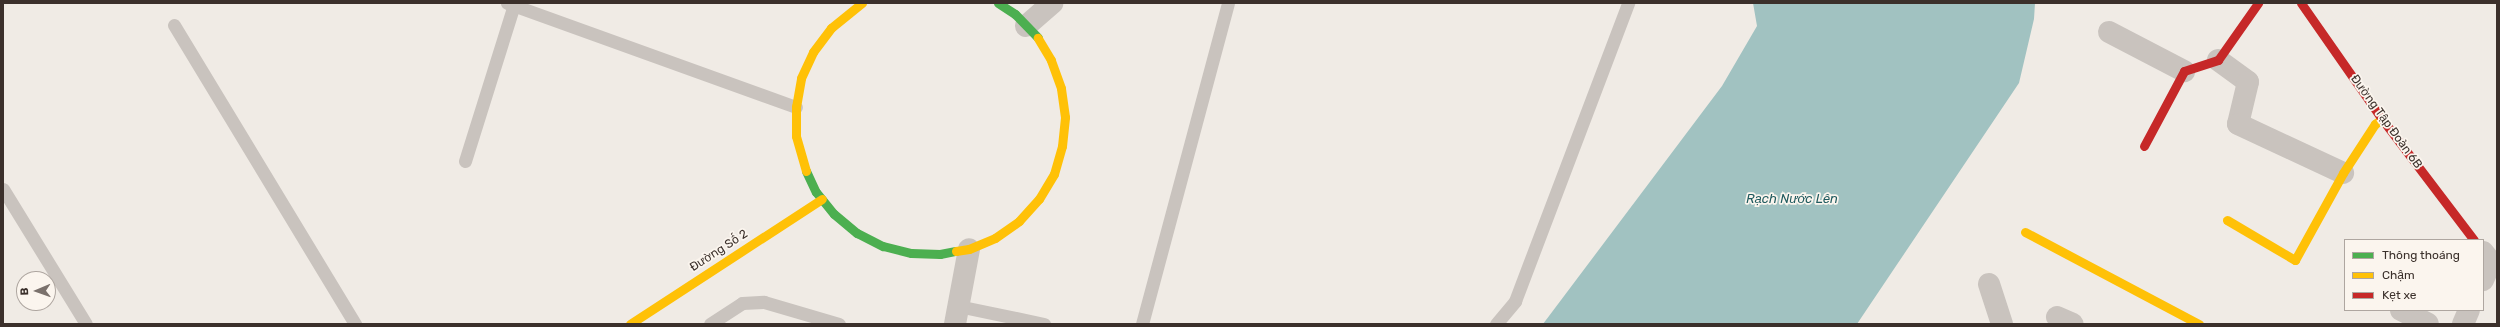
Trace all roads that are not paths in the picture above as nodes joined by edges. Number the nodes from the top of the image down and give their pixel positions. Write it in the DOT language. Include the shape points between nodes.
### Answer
graph roads {
  1 [pos="862,3"];
  2 [pos="998,3"];
  3 [pos="1052,3"];
  4 [pos="1228,3"];
  5 [pos="1628,3"];
  6 [pos="2258,3"];
  7 [pos="2301,3"];
  8 [pos="510,4"];
  9 [pos="174,25"];
  10 [pos="1026,26"];
  11 [pos="2109,32"];
  12 [pos="2218,60"];
  13 [pos="2184,71"];
  14 [pos="796,107"];
  15 [pos="2382,119"];
  16 [pos="2144,146"];
  17 [pos="465,161"];
  18 [pos="2343,173"];
  19 [pos="3,189"];
  20 [pos="822,199"];
  21 [pos="2227,220"];
  22 [pos="2025,232"];
  23 [pos="2473,239"];
  24 [pos="969,249"];
  25 [pos="1989,284"];
  26 [pos="2403,311"];
  27 [pos="2469,311"];
  28 [pos="956,315"];
  29 [pos="86,324"];
  30 [pos="355,324"];
  31 [pos="630,324"];
  32 [pos="710,324"];
  33 [pos="839,324"];
  34 [pos="1044,324"];
  35 [pos="1142,324"];
  36 [pos="1496,324"];
  37 [pos="2002,324"];
  38 [pos="2199,324"];
  39 [pos="2428,324"];
  40 [pos="2463,324"];
  1 -- 14 [label="street" via="831,28 813,52 802,78"];
  2 -- 10 [label="street" via="1015,14"];
  3 -- 10 [label="street"];
  4 -- 35 [label="lane"];
  5 -- 36 [label="lane" via="1515,301"];
  6 -- 12 [label="street"];
  7 -- 15 [label="street, Đường Tập Đoàn 6B"];
  8 -- 14 [label="lane"];
  8 -- 17 [label="lane"];
  9 -- 30 [label="lane"];
  10 -- 24 [label="street" via="1036,35 1051,60 1061,88 1065,117 1062,146 1054,174 1039,199 1019,221 996,238"];
  11 -- 13 [label="street"];
  12 -- 13 [label="street"];
  12 -- 18 [label="street" via="2248,82 2238,124"];
  13 -- 16 [label="street"];
  14 -- 20 [label="street" via="796,136 803,165"];
  15 -- 18 [label="street" via="2375,124"];
  15 -- 23 [label="street, Đường Tập Đoàn 6B"];
  18 -- 21 [label="street" via="2295,260"];
  19 -- 29 [label="lane"];
  20 -- 24 [label="street" via="834,214 857,233 883,246 911,254 940,254"];
  20 -- 31 [label="street, Đường Số 2"];
  22 -- 38 [label="street"];
  24 -- 28 [label="street"];
  25 -- 37 [label="street"];
  26 -- 39 [label="street"];
  27 -- 40 [label="street"];
  28 -- 34 [label="lane"];
  32 -- 33 [label="lane" via="742,302 764,302"];
}
